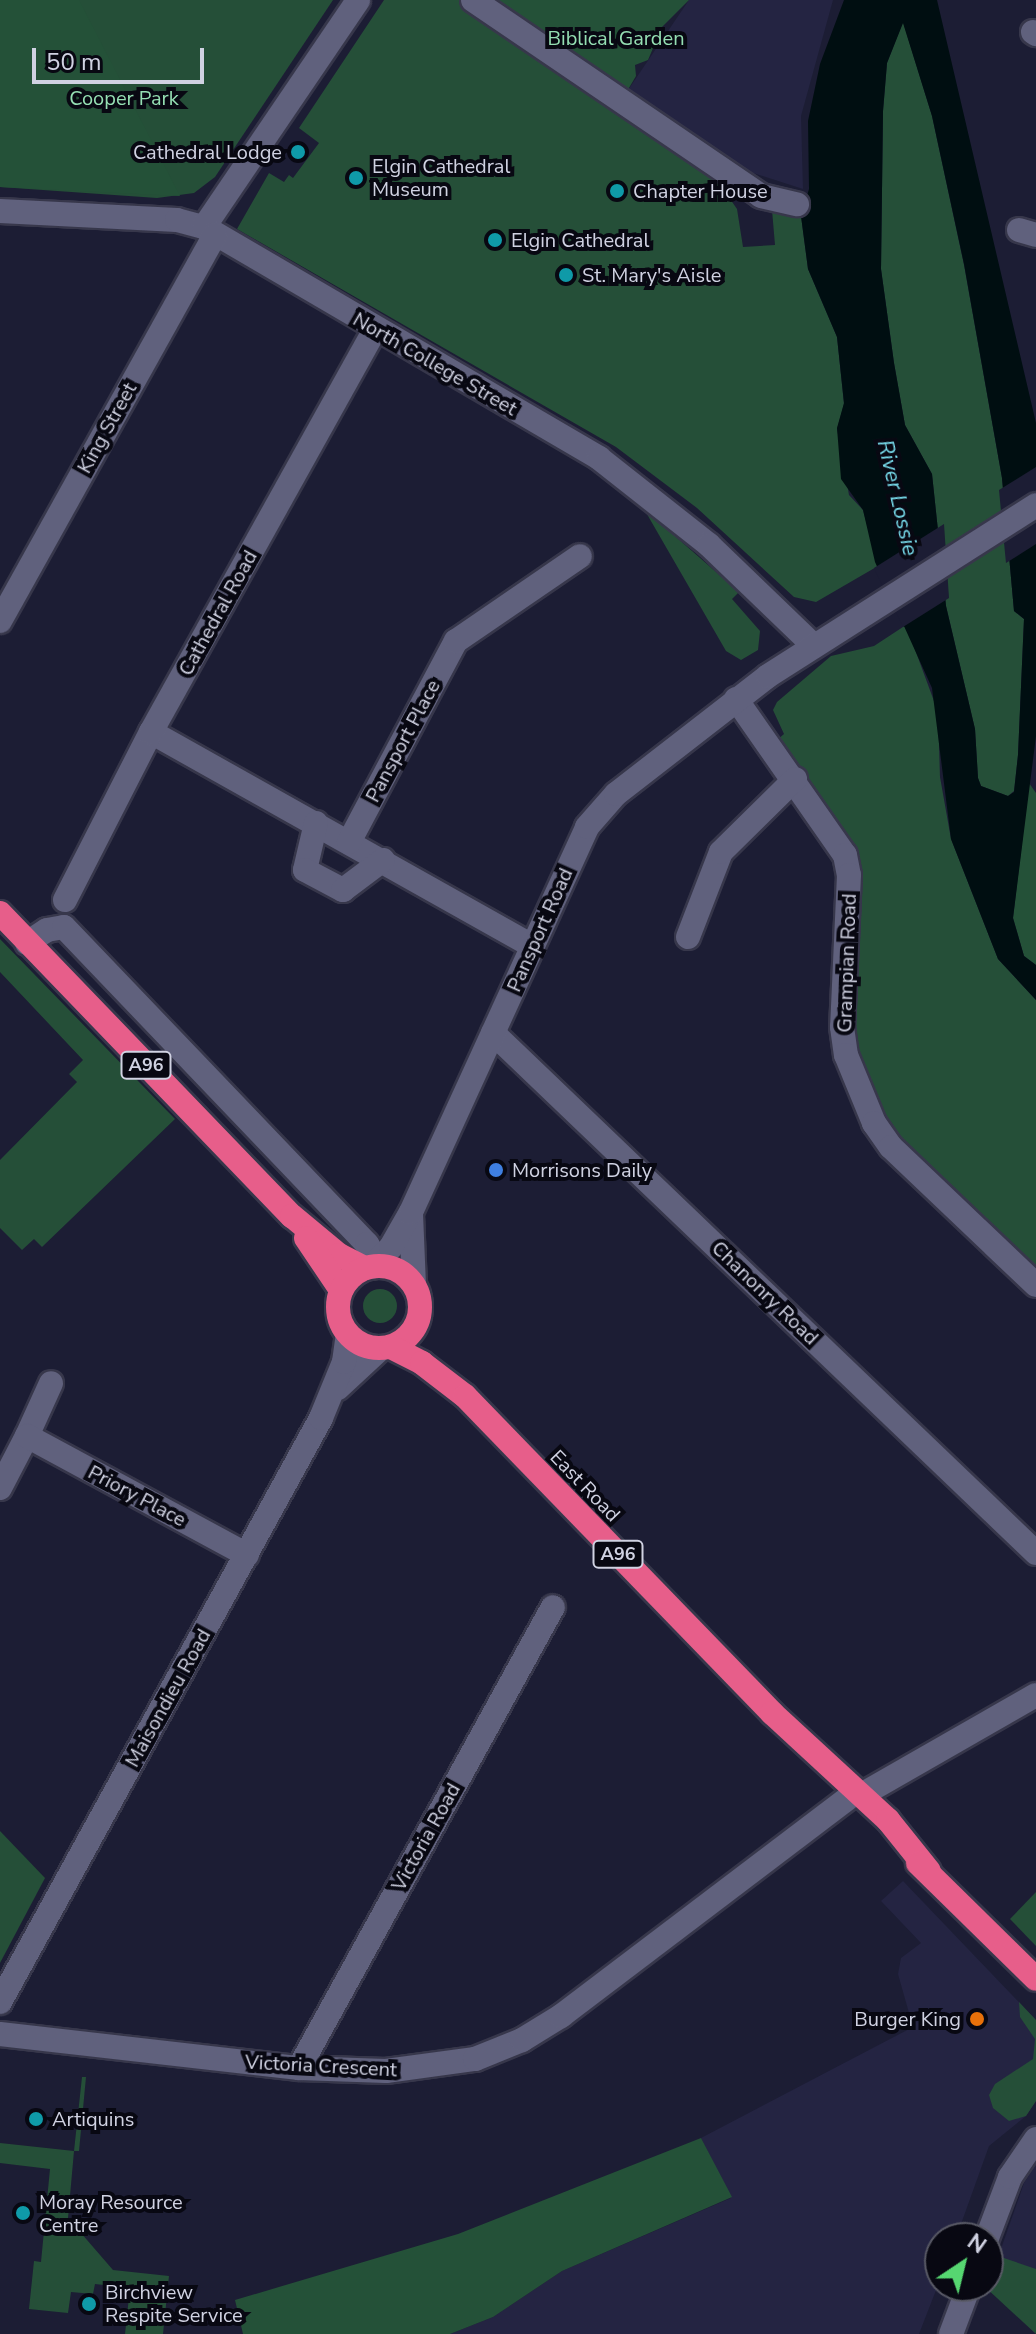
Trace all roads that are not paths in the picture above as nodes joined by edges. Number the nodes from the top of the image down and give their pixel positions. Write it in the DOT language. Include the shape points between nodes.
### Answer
graph roads {
  1 [pos="358,0"];
  2 [pos="473,0"];
  3 [pos="797,204"];
  4 [pos="0,213"];
  5 [pos="209,231"];
  6 [pos="375,329"];
  7 [pos="1036,505"];
  8 [pos="580,556"];
  9 [pos="0,621"];
  10 [pos="813,645"];
  11 [pos="736,699"];
  12 [pos="151,732"];
  13 [pos="795,779"];
  14 [pos="316,823"];
  15 [pos="349,842"];
  16 [pos="383,860"];
  17 [pos="65,900"];
  18 [pos="0,913"];
  19 [pos="688,937"];
  20 [pos="27,943"];
  21 [pos="533,946"];
  22 [pos="493,1033"];
  23 [pos="411,1212"];
  24 [pos="292,1216"];
  25 [pos="371,1265"];
  26 [pos="414,1285"];
  27 [pos="1036,1285"];
  28 [pos="341,1290"];
  29 [pos="419,1319"];
  30 [pos="348,1335"];
  31 [pos="385,1348"];
  32 [pos="51,1383"];
  33 [pos="334,1393"];
  34 [pos="465,1396"];
  35 [pos="27,1436"];
  36 [pos="0,1488"];
  37 [pos="1036,1553"];
  38 [pos="247,1555"];
  39 [pos="553,1607"];
  40 [pos="1036,1695"];
  41 [pos="855,1796"];
  42 [pos="1036,1979"];
  43 [pos="0,2002"];
  44 [pos="0,2034"];
  45 [pos="299,2068"];
  46 [pos="1036,2139"];
  47 [pos="993,2222"];
  48 [pos="963,2302"];
  49 [pos="951,2334"];
  1 -- 5 [label="street, King Street"];
  2 -- 3 [label="street" via="761,196"];
  4 -- 5 [label="street, North College Street" via="177,220"];
  5 -- 6 [label="street, North College Street"];
  5 -- 9 [label="street, King Street"];
  6 -- 10 [label="street, North College Street" via="599,458 709,545"];
  6 -- 12 [label="street, Cathedral Road"];
  7 -- 10 [label="street, Pansport Road"];
  8 -- 15 [label="street, Pansport Place" via="456,641"];
  10 -- 11 [label="street, Pansport Road"];
  11 -- 13 [label="street, Grampian Road"];
  11 -- 21 [label="street, Pansport Road" via="616,794 587,827"];
  12 -- 14 [label="street"];
  12 -- 17 [label="street, Cathedral Road"];
  13 -- 19 [label="street" via="721,852"];
  13 -- 27 [label="street, Grampian Road" via="834,833 849,875 842,1027 863,1102 891,1147"];
  14 -- 15 [label="street"];
  14 -- 16 [label="street" via="305,870 343,890"];
  15 -- 16 [label="street"];
  16 -- 21 [label="street"];
  18 -- 20 [label="highway, A96"];
  20 -- 24 [label="highway, A96"];
  20 -- 25 [label="street" via="64,927 367,1244"];
  21 -- 22 [label="street, Pansport Road"];
  22 -- 23 [label="street, Pansport Road"];
  22 -- 37 [label="street, Chanonry Road"];
  23 -- 25 [label="street, Pansport Road"];
  23 -- 26 [label="street"];
  24 -- 25 [label="highway, A96" via="339,1255"];
  24 -- 28 [label="highway, A96"];
  25 -- 26 [label="highway, A96" via="391,1267"];
  25 -- 28 [label="highway"];
  26 -- 29 [label="highway, A96"];
  28 -- 30 [label="highway, A96" via="338,1314"];
  29 -- 31 [label="highway" via="403,1341"];
  29 -- 34 [label="highway, A96" via="434,1352"];
  30 -- 31 [label="highway, A96"];
  30 -- 33 [label="street"];
  31 -- 33 [label="street"];
  31 -- 34 [label="highway, A96" via="422,1363"];
  32 -- 35 [label="street"];
  33 -- 38 [label="street, Maisondieu Road"];
  34 -- 41 [label="highway, East Road / A96"];
  35 -- 36 [label="street"];
  35 -- 38 [label="street, Priory Place"];
  38 -- 43 [label="street, Maisondieu Road"];
  39 -- 45 [label="street, Victoria Road"];
  40 -- 41 [label="street, Victoria Crescent"];
  41 -- 42 [label="highway, A96"];
  41 -- 45 [label="street, Victoria Crescent" via="522,2040 475,2059 413,2070"];
  44 -- 45 [label="street, Victoria Crescent"];
  46 -- 47 [label="street" via="1010,2177"];
  48 -- 49 [label="street"];
}
